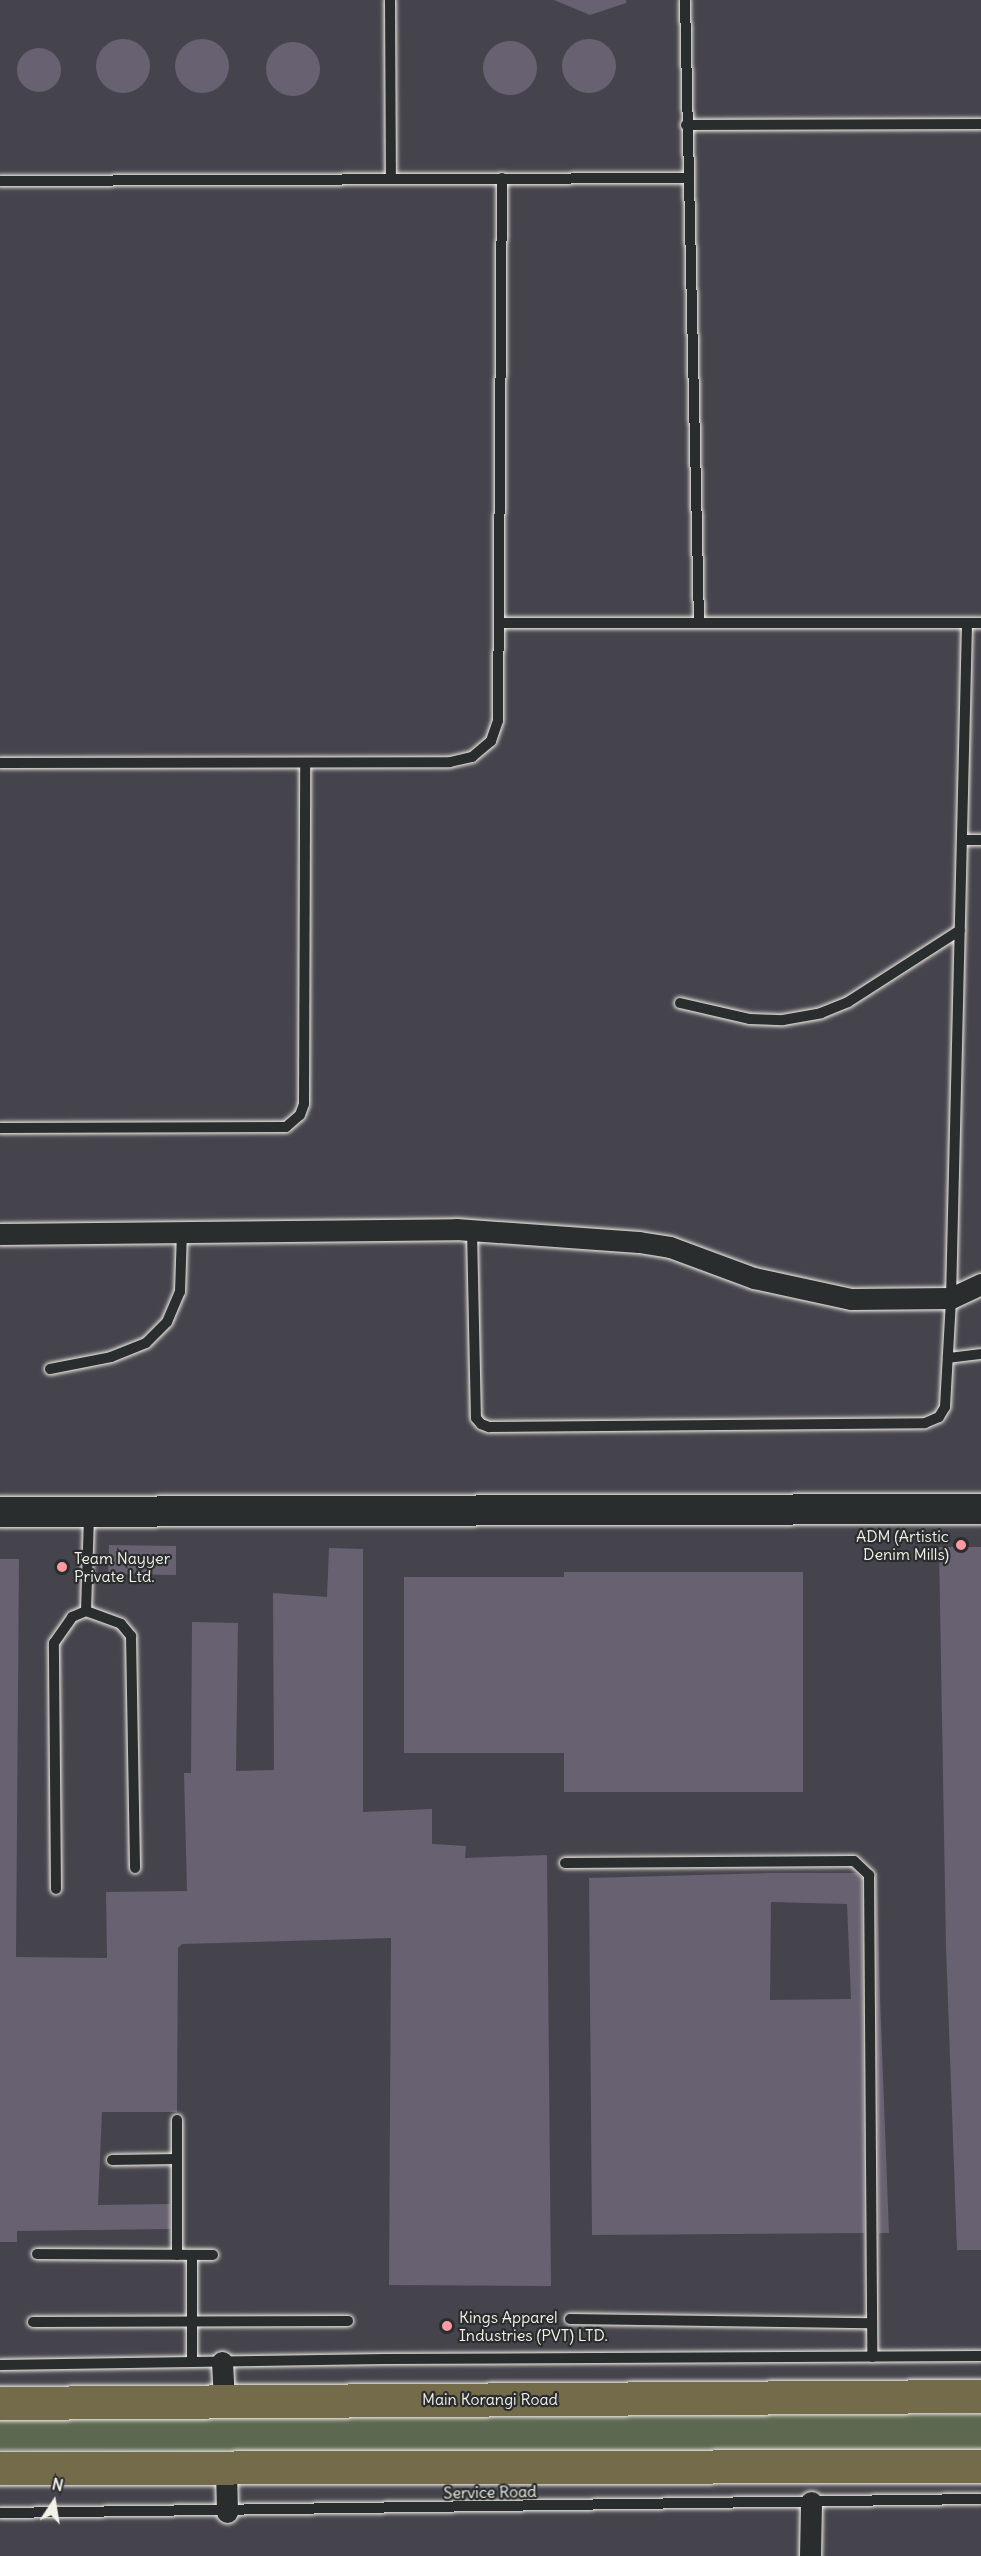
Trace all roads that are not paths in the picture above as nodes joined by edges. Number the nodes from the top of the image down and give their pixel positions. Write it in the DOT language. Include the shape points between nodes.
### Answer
graph roads {
  1 [pos="390,0"];
  2 [pos="685,0"];
  3 [pos="981,124"];
  4 [pos="686,125"];
  5 [pos="502,178"];
  6 [pos="686,178"];
  7 [pos="391,179"];
  8 [pos="0,182"];
  9 [pos="499,623"];
  10 [pos="699,623"];
  11 [pos="968,623"];
  12 [pos="981,623"];
  13 [pos="0,763"];
  14 [pos="305,763"];
  15 [pos="962,840"];
  16 [pos="981,840"];
  17 [pos="960,930"];
  18 [pos="680,1003"];
  19 [pos="0,1128"];
  20 [pos="472,1230"];
  21 [pos="182,1232"];
  22 [pos="0,1234"];
  23 [pos="981,1284"];
  24 [pos="951,1298"];
  25 [pos="981,1354"];
  26 [pos="948,1358"];
  27 [pos="50,1369"];
  28 [pos="981,1509"];
  29 [pos="89,1511"];
  30 [pos="0,1512"];
  31 [pos="86,1611"];
  32 [pos="565,1863"];
  33 [pos="135,1868"];
  34 [pos="56,1889"];
  35 [pos="177,2120"];
  36 [pos="177,2159"];
  37 [pos="112,2160"];
  38 [pos="37,2254"];
  39 [pos="177,2255"];
  40 [pos="192,2255"];
  41 [pos="213,2255"];
  42 [pos="570,2319"];
  43 [pos="348,2321"];
  44 [pos="33,2322"];
  45 [pos="192,2322"];
  46 [pos="870,2323"];
  47 [pos="872,2356"];
  48 [pos="981,2356"];
  49 [pos="192,2361"];
  50 [pos="222,2362"];
  51 [pos="0,2365"];
  52 [pos="981,2396"];
  53 [pos="224,2401"];
  54 [pos="0,2403"];
  55 [pos="981,2466"];
  56 [pos="0,2468"];
  57 [pos="226,2470"];
  58 [pos="981,2499"];
  59 [pos="811,2502"];
  60 [pos="227,2512"];
  61 [pos="0,2513"];
  62 [pos="810,2556"];
  1 -- 7 [label="lane"];
  2 -- 4 [label="lane"];
  3 -- 4 [label="lane"];
  4 -- 6 [label="lane"];
  5 -- 6 [label="lane"];
  5 -- 7 [label="lane"];
  5 -- 9 [label="lane"];
  6 -- 10 [label="lane"];
  7 -- 8 [label="lane"];
  9 -- 10 [label="lane"];
  9 -- 14 [label="lane" via="498,721 491,741 472,757 450,762"];
  10 -- 11 [label="lane"];
  11 -- 12 [label="lane"];
  11 -- 15 [label="lane"];
  13 -- 14 [label="lane"];
  14 -- 19 [label="lane" via="304,1104 294,1122 286,1127"];
  15 -- 16 [label="lane"];
  15 -- 17 [label="lane"];
  17 -- 18 [label="lane" via="848,1002 821,1013 783,1020 750,1019"];
  17 -- 24 [label="lane"];
  20 -- 21 [label="street"];
  20 -- 24 [label="street" via="660,1245 754,1278 851,1299"];
  20 -- 26 [label="lane" via="476,1418 489,1428 925,1423 939,1417 945,1407"];
  21 -- 22 [label="street"];
  21 -- 27 [label="lane" via="180,1292 160,1329 146,1343 111,1357"];
  23 -- 24 [label="street"];
  24 -- 26 [label="lane"];
  25 -- 26 [label="lane"];
  28 -- 29 [label="street"];
  29 -- 30 [label="street"];
  29 -- 31 [label="lane"];
  31 -- 33 [label="lane" via="121,1624 131,1636"];
  31 -- 34 [label="lane" via="72,1617 54,1643"];
  32 -- 46 [label="lane" via="854,1861 869,1875"];
  35 -- 36 [label="lane"];
  36 -- 37 [label="lane"];
  36 -- 39 [label="lane"];
  38 -- 39 [label="lane"];
  39 -- 40 [label="lane"];
  40 -- 41 [label="lane"];
  40 -- 45 [label="lane"];
  42 -- 46 [label="lane"];
  43 -- 45 [label="lane"];
  44 -- 45 [label="lane"];
  45 -- 49 [label="lane"];
  46 -- 47 [label="lane"];
  47 -- 48 [label="lane"];
  47 -- 50 [label="lane"];
  49 -- 50 [label="lane"];
  49 -- 51 [label="lane"];
  50 -- 53 [label="street"];
  52 -- 53 [label="main road, Main Korangi Road"];
  53 -- 54 [label="main road, Main Korangi Road"];
  55 -- 57 [label="main road"];
  56 -- 57 [label="main road"];
  57 -- 60 [label="street"];
  58 -- 59 [label="lane, Service Road"];
  59 -- 60 [label="lane, Service Road"];
  59 -- 62 [label="street"];
  60 -- 61 [label="lane, Service Road"];
}
